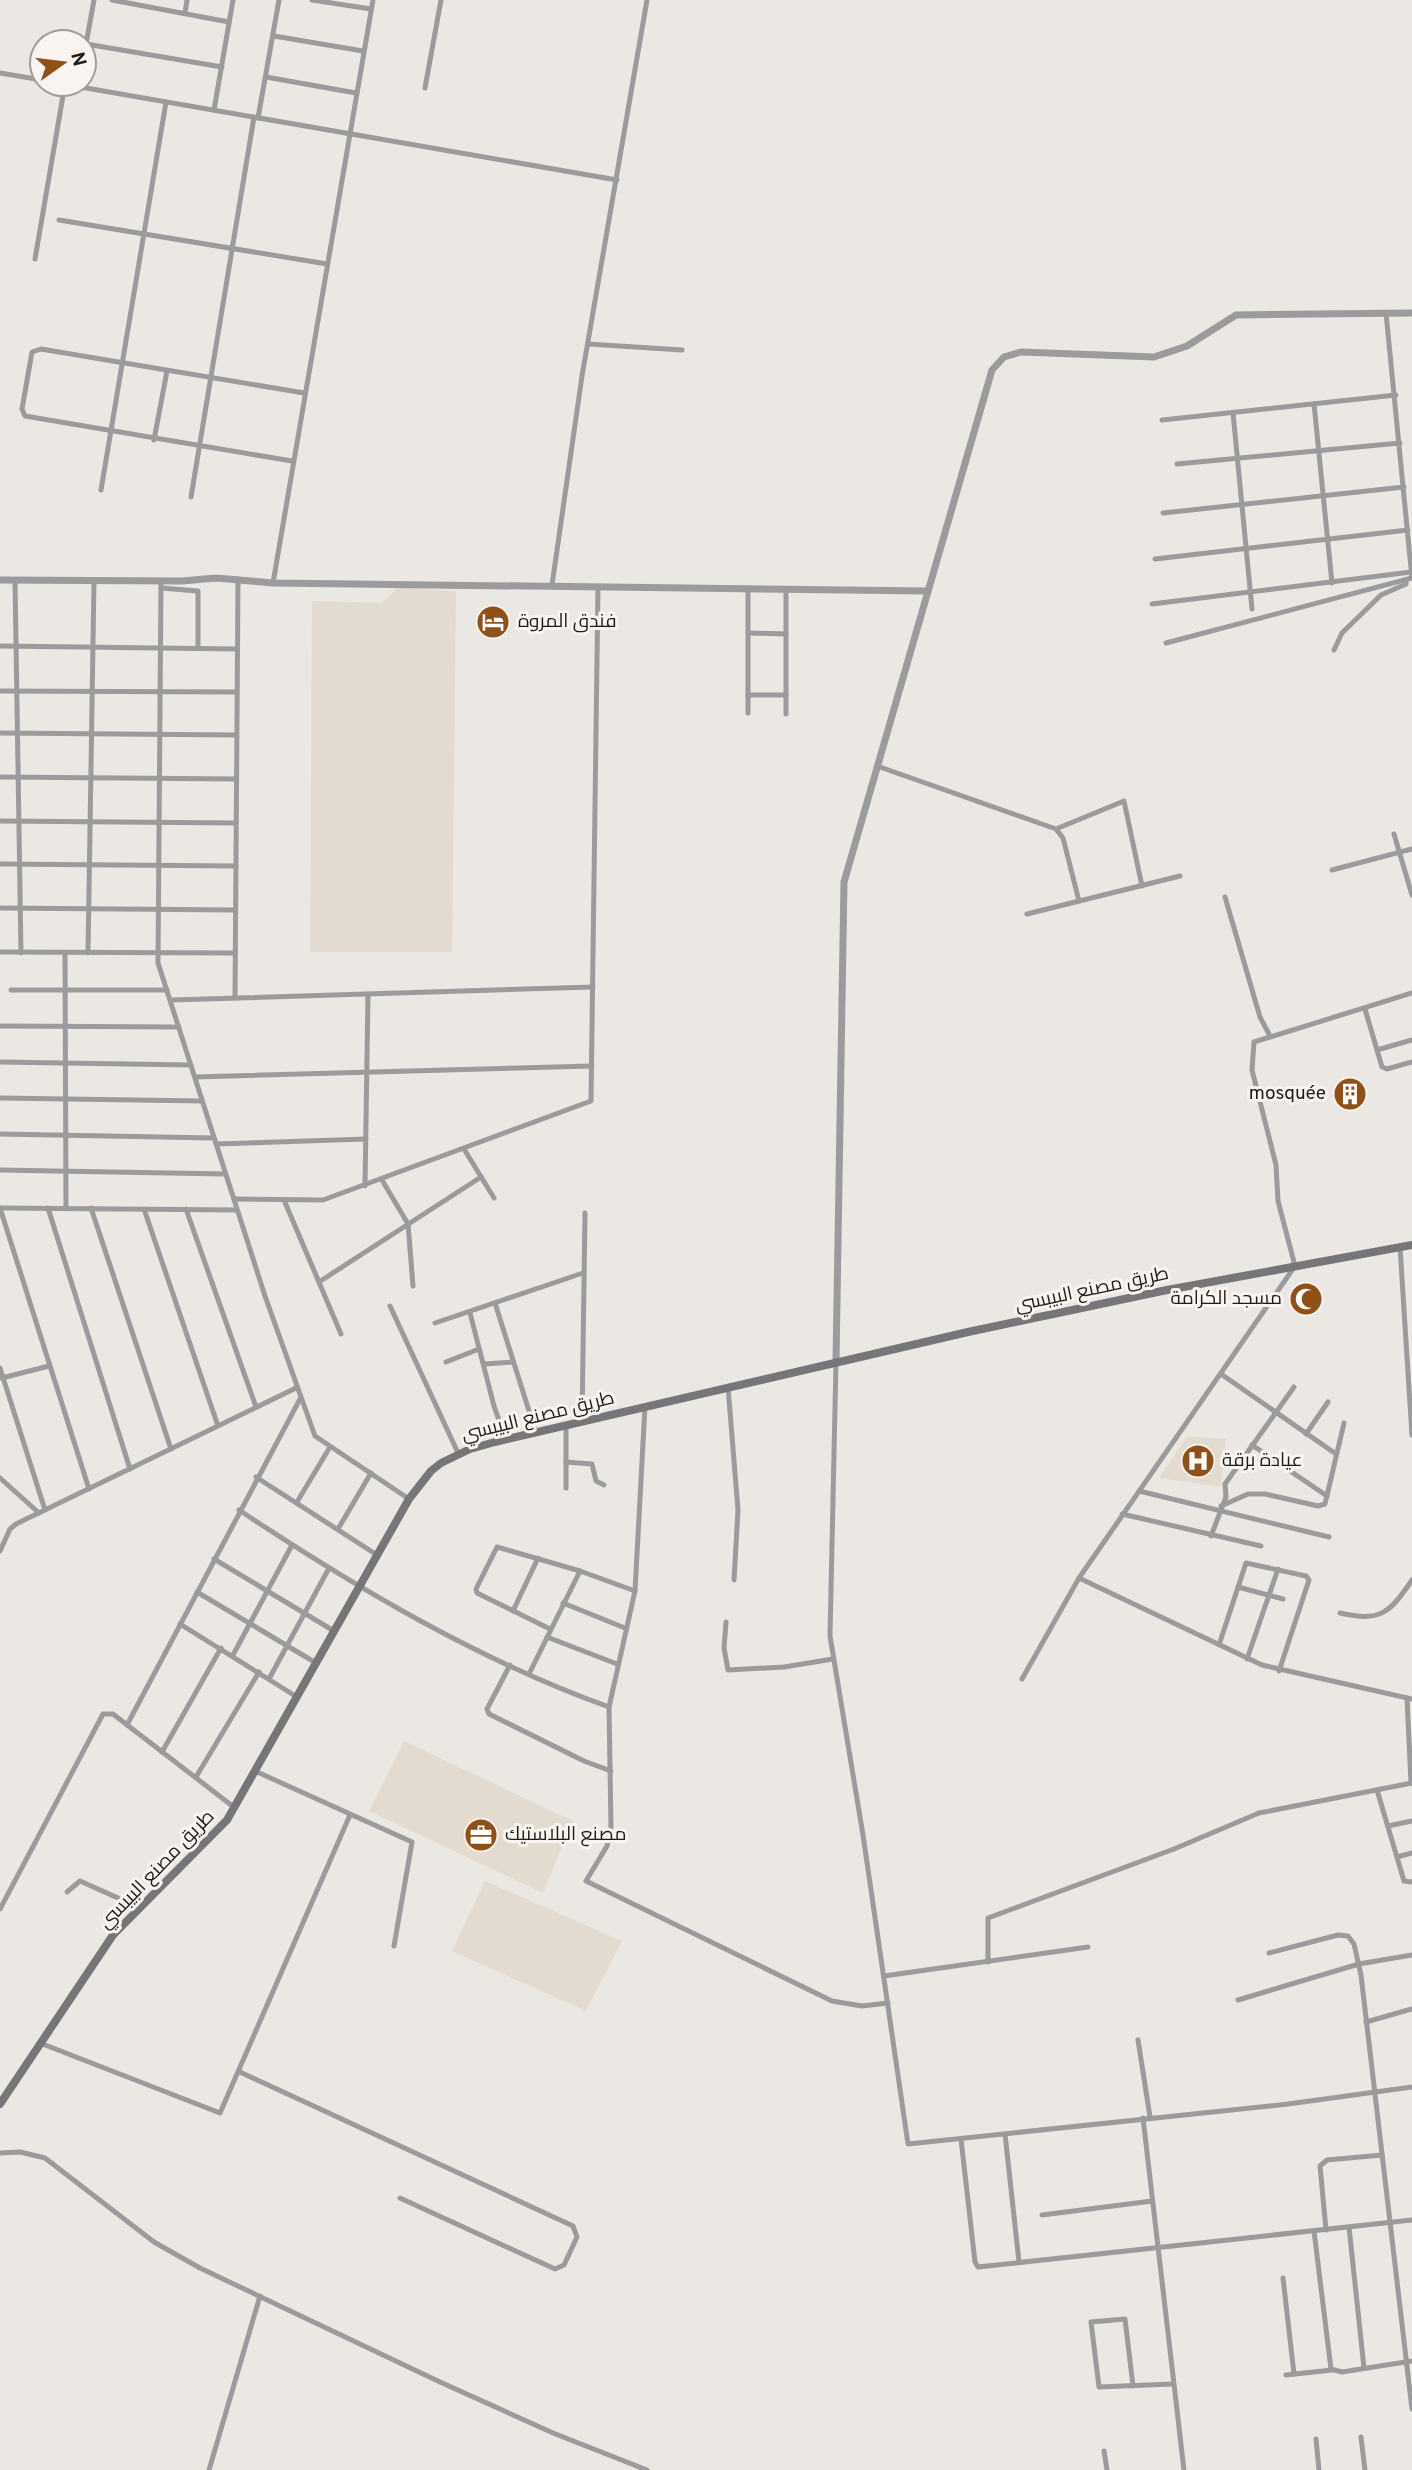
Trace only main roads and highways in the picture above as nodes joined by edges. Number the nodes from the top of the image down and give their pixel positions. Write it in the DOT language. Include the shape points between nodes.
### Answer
graph roads {
  1 [pos="1412,1245"];
  2 [pos="1,2101"];
  1 -- 2 [label="main road, طريق مصنع البيبسي" via="836,1361 458,1454 431,1471 409,1499 235,1808 215,1835 138,1907 106,1945"];
}
